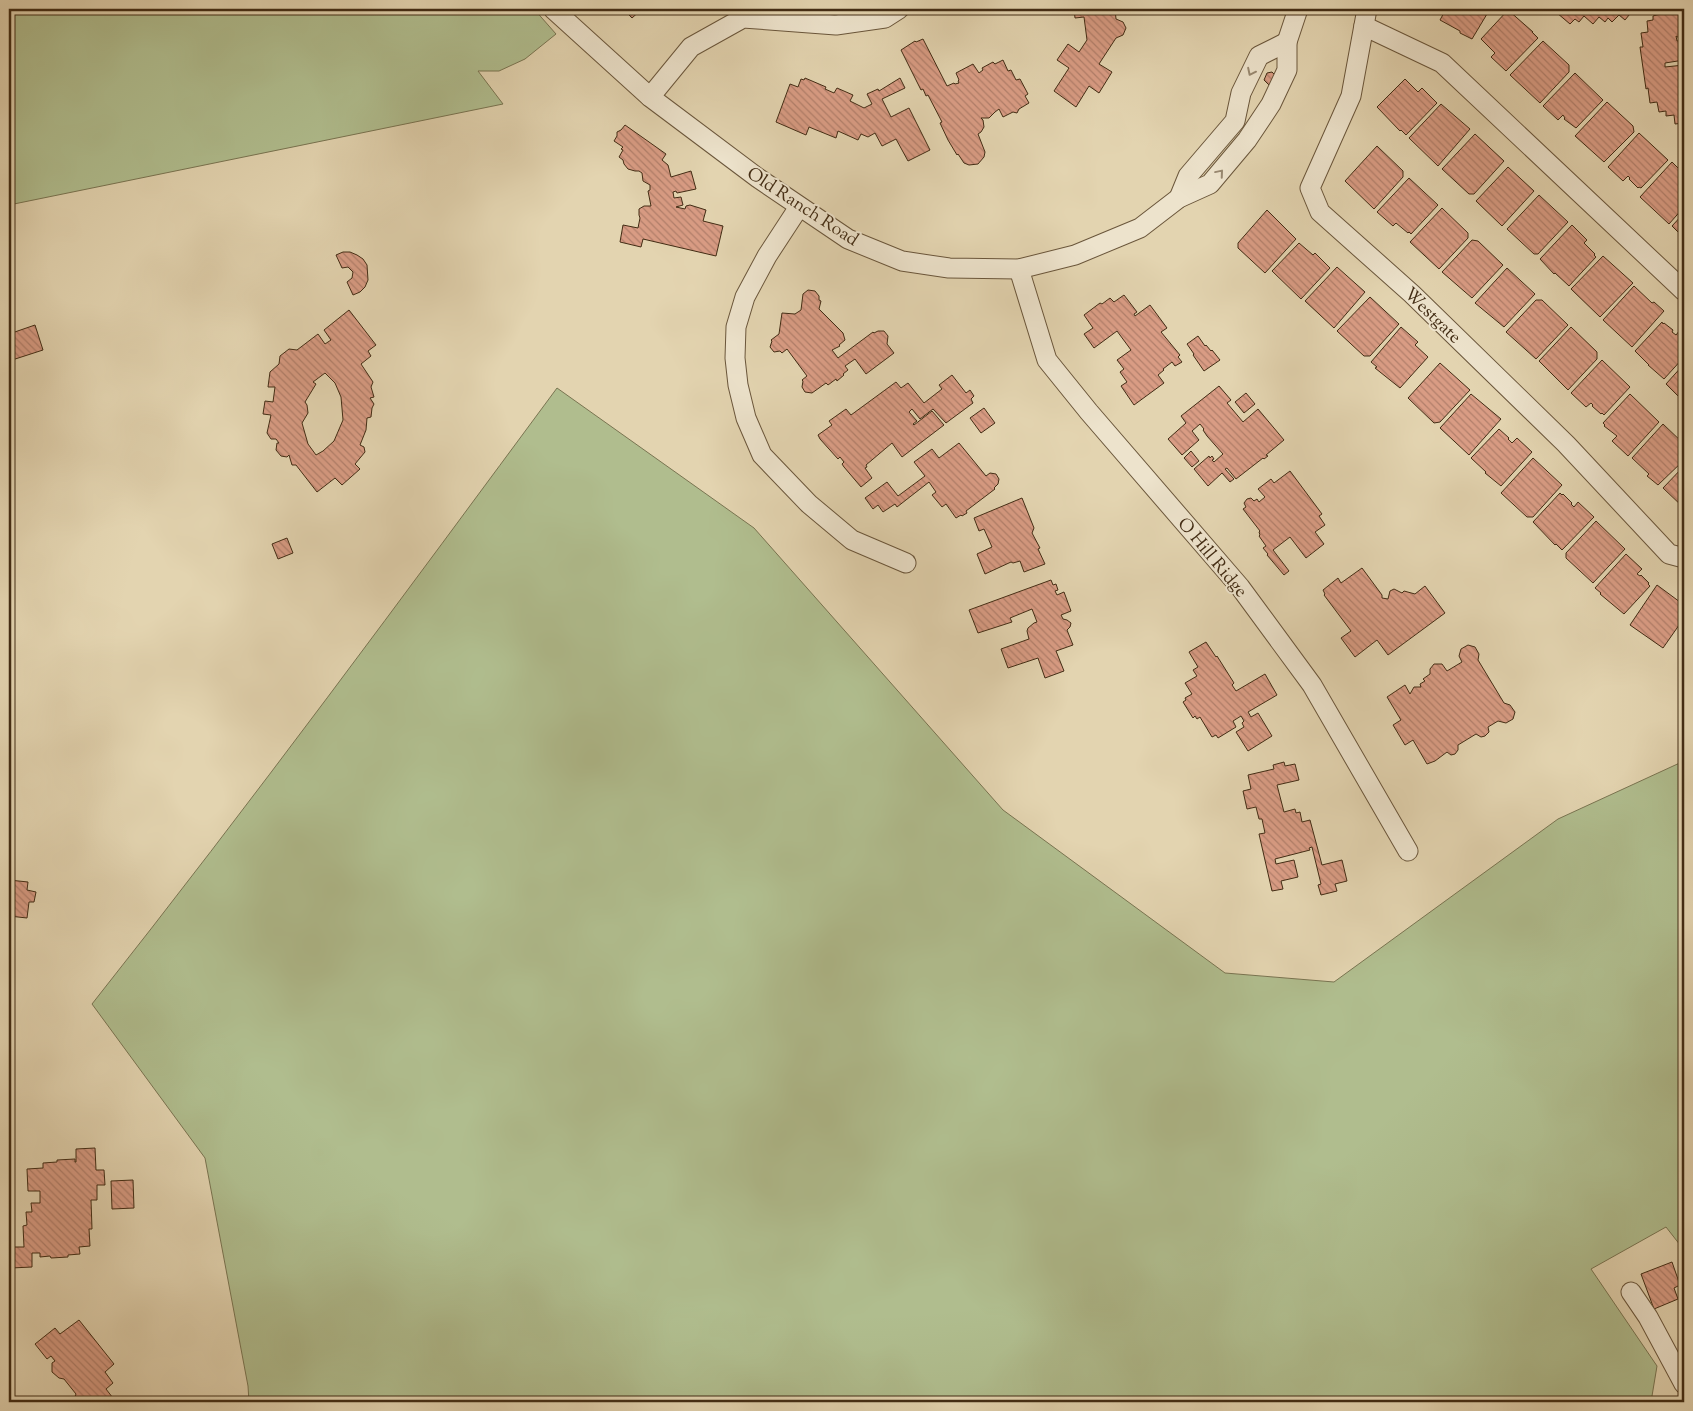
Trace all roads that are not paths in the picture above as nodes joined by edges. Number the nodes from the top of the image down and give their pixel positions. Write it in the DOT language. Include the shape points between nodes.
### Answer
graph roads {
  1 [pos="553,9"];
  2 [pos="899,9"];
  3 [pos="1298,9"];
  4 [pos="1365,17"];
  5 [pos="1287,42"];
  6 [pos="650,97"];
  7 [pos="1179,198"];
  8 [pos="799,207"];
  9 [pos="1019,269"];
  10 [pos="1684,291"];
  11 [pos="1684,558"];
  12 [pos="906,563"];
  13 [pos="1408,851"];
  14 [pos="1631,1292"];
  15 [pos="1684,1384"];
  1 -- 6 [label="street, Old Ranch Road"];
  2 -- 6 [label="street" via="885,18 836,25 744,18 691,47"];
  3 -- 5 [label="street, Old Ranch Road"];
  4 -- 10 [label="street, Westgate" via="1442,63"];
  4 -- 11 [label="street, Westgate" via="1351,96 1310,188 1320,212 1412,294 1559,437 1669,554"];
  5 -- 7 [label="street, Old Ranch Road, one-way" via="1259,56 1241,93 1235,121 1188,176"];
  7 -- 5 [label="street, Old Ranch Road, one-way" via="1210,184 1247,140 1271,104 1287,70"];
  6 -- 8 [label="street, Old Ranch Road"];
  7 -- 9 [label="street, Old Ranch Road" via="1140,228 1075,255"];
  8 -- 9 [label="street, Old Ranch Road" via="848,239 902,261 949,268"];
  8 -- 12 [label="street" via="767,256 746,297 736,327 735,358 746,418 762,456 809,504 852,540"];
  9 -- 13 [label="street, O Hill Ridge" via="1047,360 1240,587 1312,685"];
  14 -- 15 [label="street"];
}
